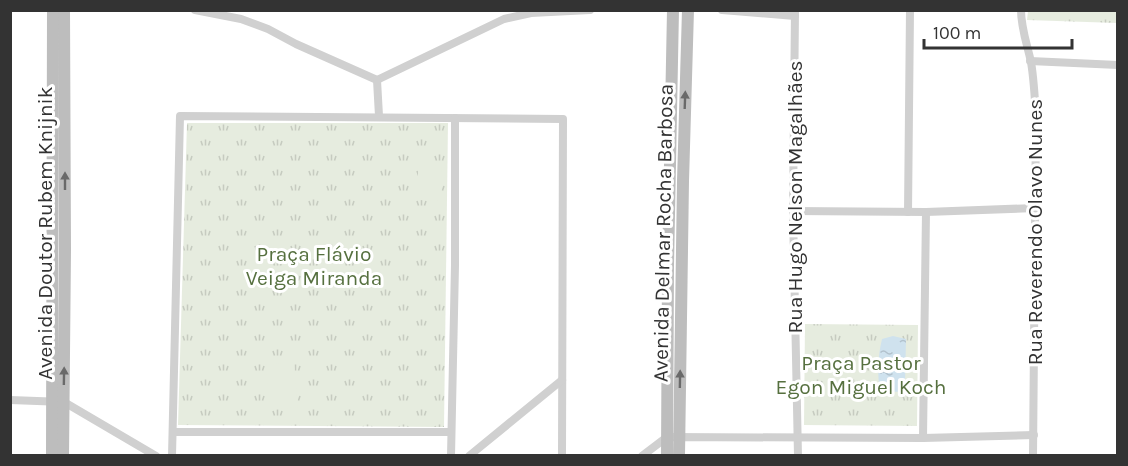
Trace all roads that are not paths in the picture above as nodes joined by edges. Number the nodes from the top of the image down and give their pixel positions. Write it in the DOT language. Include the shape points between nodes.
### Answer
graph roads {
  1 [pos="53,10"];
  2 [pos="64,10"];
  3 [pos="195,10"];
  4 [pos="590,10"];
  5 [pos="673,10"];
  6 [pos="688,10"];
  7 [pos="722,10"];
  8 [pos="910,10"];
  9 [pos="1021,10"];
  10 [pos="795,13"];
  11 [pos="1030,61"];
  12 [pos="1118,65"];
  13 [pos="377,80"];
  14 [pos="379,116"];
  15 [pos="455,118"];
  16 [pos="59,136"];
  17 [pos="1035,208"];
  18 [pos="793,211"];
  19 [pos="908,212"];
  20 [pos="926,212"];
  21 [pos="562,380"];
  22 [pos="10,400"];
  23 [pos="58,402"];
  24 [pos="173,432"];
  25 [pos="450,432"];
  26 [pos="1034,435"];
  27 [pos="673,437"];
  28 [pos="798,438"];
  29 [pos="923,438"];
  30 [pos="52,456"];
  31 [pos="63,456"];
  32 [pos="156,456"];
  33 [pos="172,456"];
  34 [pos="451,456"];
  35 [pos="469,456"];
  36 [pos="562,456"];
  37 [pos="642,456"];
  38 [pos="667,456"];
  39 [pos="679,456"];
  40 [pos="798,456"];
  41 [pos="1033,456"];
  1 -- 16 [label="street, Avenida Doutor Rubem Knijnik"];
  2 -- 16 [label="street, Avenida Doutor Rubem Knijnik"];
  3 -- 13 [label="street" via="242,19 268,29"];
  4 -- 13 [label="street" via="504,19"];
  5 -- 27 [label="street, Avenida Delmar Rocha Barbosa"];
  27 -- 6 [label="street, Avenida Delmar Rocha Barbosa, one-way"];
  7 -- 10 [label="street"];
  8 -- 19 [label="street"];
  9 -- 11 [label="street, Rua Reverendo Olavo Nunes"];
  10 -- 18 [label="street, Rua Hugo Nelson Magalhães"];
  11 -- 12 [label="street"];
  11 -- 17 [label="street, Rua Reverendo Olavo Nunes" via="1036,109"];
  13 -- 14 [label="street"];
  14 -- 15 [label="street"];
  14 -- 24 [label="street" via="180,116"];
  15 -- 21 [label="street" via="563,119"];
  15 -- 25 [label="street"];
  16 -- 23 [label="street, Avenida Doutor Rubem Knijnik"];
  17 -- 20 [label="street"];
  17 -- 26 [label="street, Rua Reverendo Olavo Nunes"];
  18 -- 19 [label="street"];
  18 -- 28 [label="street, Rua Hugo Nelson Magalhães"];
  19 -- 20 [label="street"];
  20 -- 29 [label="street"];
  21 -- 35 [label="street"];
  21 -- 36 [label="street"];
  22 -- 23 [label="street"];
  23 -- 30 [label="street, Avenida Doutor Rubem Knijnik"];
  23 -- 31 [label="street, Avenida Doutor Rubem Knijnik"];
  23 -- 32 [label="street"];
  24 -- 25 [label="street"];
  24 -- 33 [label="street"];
  25 -- 34 [label="street"];
  26 -- 29 [label="street"];
  26 -- 41 [label="street, Rua Reverendo Olavo Nunes"];
  27 -- 28 [label="street"];
  27 -- 37 [label="street"];
  27 -- 38 [label="street, Avenida Delmar Rocha Barbosa"];
  27 -- 39 [label="street, Avenida Delmar Rocha Barbosa"];
  28 -- 29 [label="street"];
  28 -- 40 [label="street, Rua Hugo Nelson Magalhães"];
}
